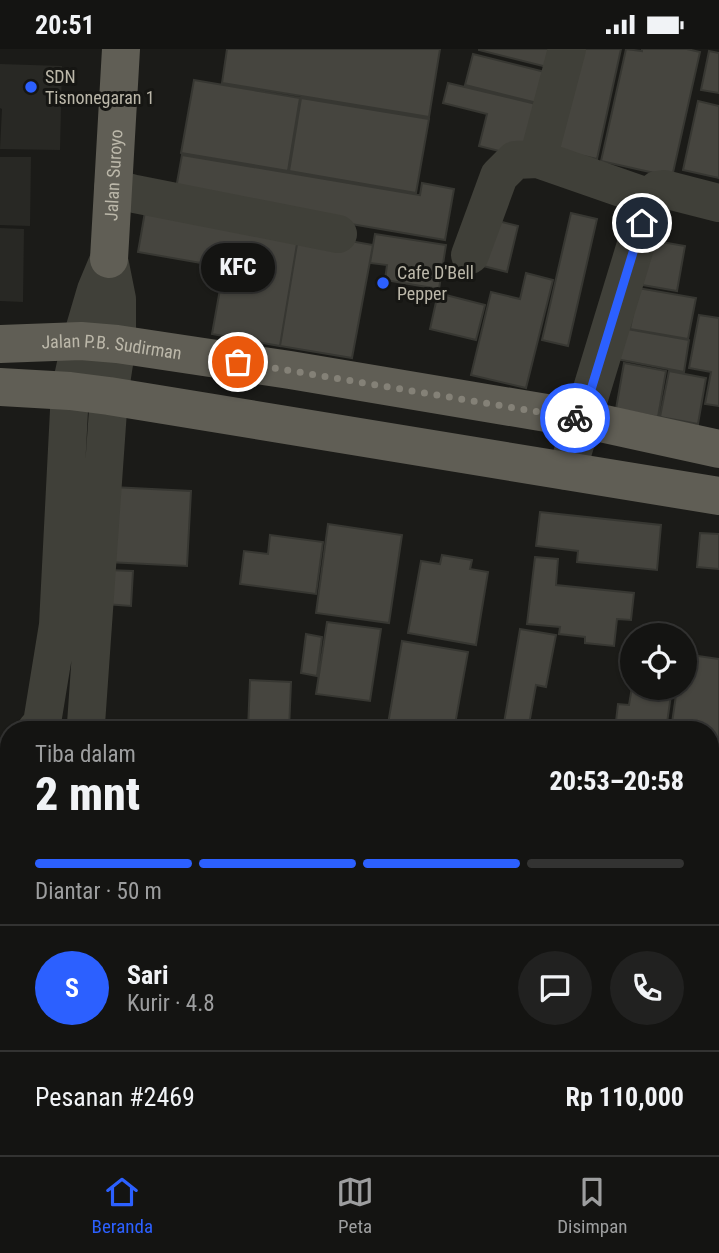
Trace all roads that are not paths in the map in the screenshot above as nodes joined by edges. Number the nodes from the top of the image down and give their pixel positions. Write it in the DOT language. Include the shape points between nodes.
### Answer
graph roads {
  1 [pos="121,49"];
  2 [pos="567,49"];
  3 [pos="538,159"];
  4 [pos="113,188"];
  5 [pos="650,198"];
  6 [pos="719,203"];
  7 [pos="338,234"];
  8 [pos="470,255"];
  9 [pos="109,259"];
  10 [pos="99,342"];
  11 [pos="0,344"];
  12 [pos="0,387"];
  13 [pos="70,391"];
  14 [pos="109,396"];
  15 [pos="582,419"];
  16 [pos="719,449"];
  17 [pos="566,471"];
  18 [pos="719,496"];
  19 [pos="76,623"];
  20 [pos="41,721"];
  21 [pos="87,721"];
  1 -- 4 [label="main road, Jalan Suroyo"];
  2 -- 3 [label="street"];
  3 -- 5 [label="street"];
  3 -- 8 [label="street" via="515,160 499,176"];
  4 -- 7 [label="street"];
  4 -- 9 [label="main road, Jalan Suroyo"];
  5 -- 6 [label="street" via="664,189"];
  5 -- 15 [label="street"];
  9 -- 10 [label="street, Jalan Suroyo" via="96,290"];
  10 -- 11 [label="main road, Jalan P.B. Sudirman"];
  10 -- 13 [label="street"];
  10 -- 14 [label="street"];
  10 -- 15 [label="main road, Jalan P.B. Sudirman"];
  12 -- 13 [label="main road"];
  13 -- 14 [label="main road"];
  13 -- 19 [label="street"];
  14 -- 17 [label="main road"];
  14 -- 19 [label="street"];
  15 -- 16 [label="main road, Jalan P.B. Sudirman"];
  15 -- 17 [label="street"];
  17 -- 18 [label="main road"];
  19 -- 20 [label="street"];
  19 -- 21 [label="street"];
}
